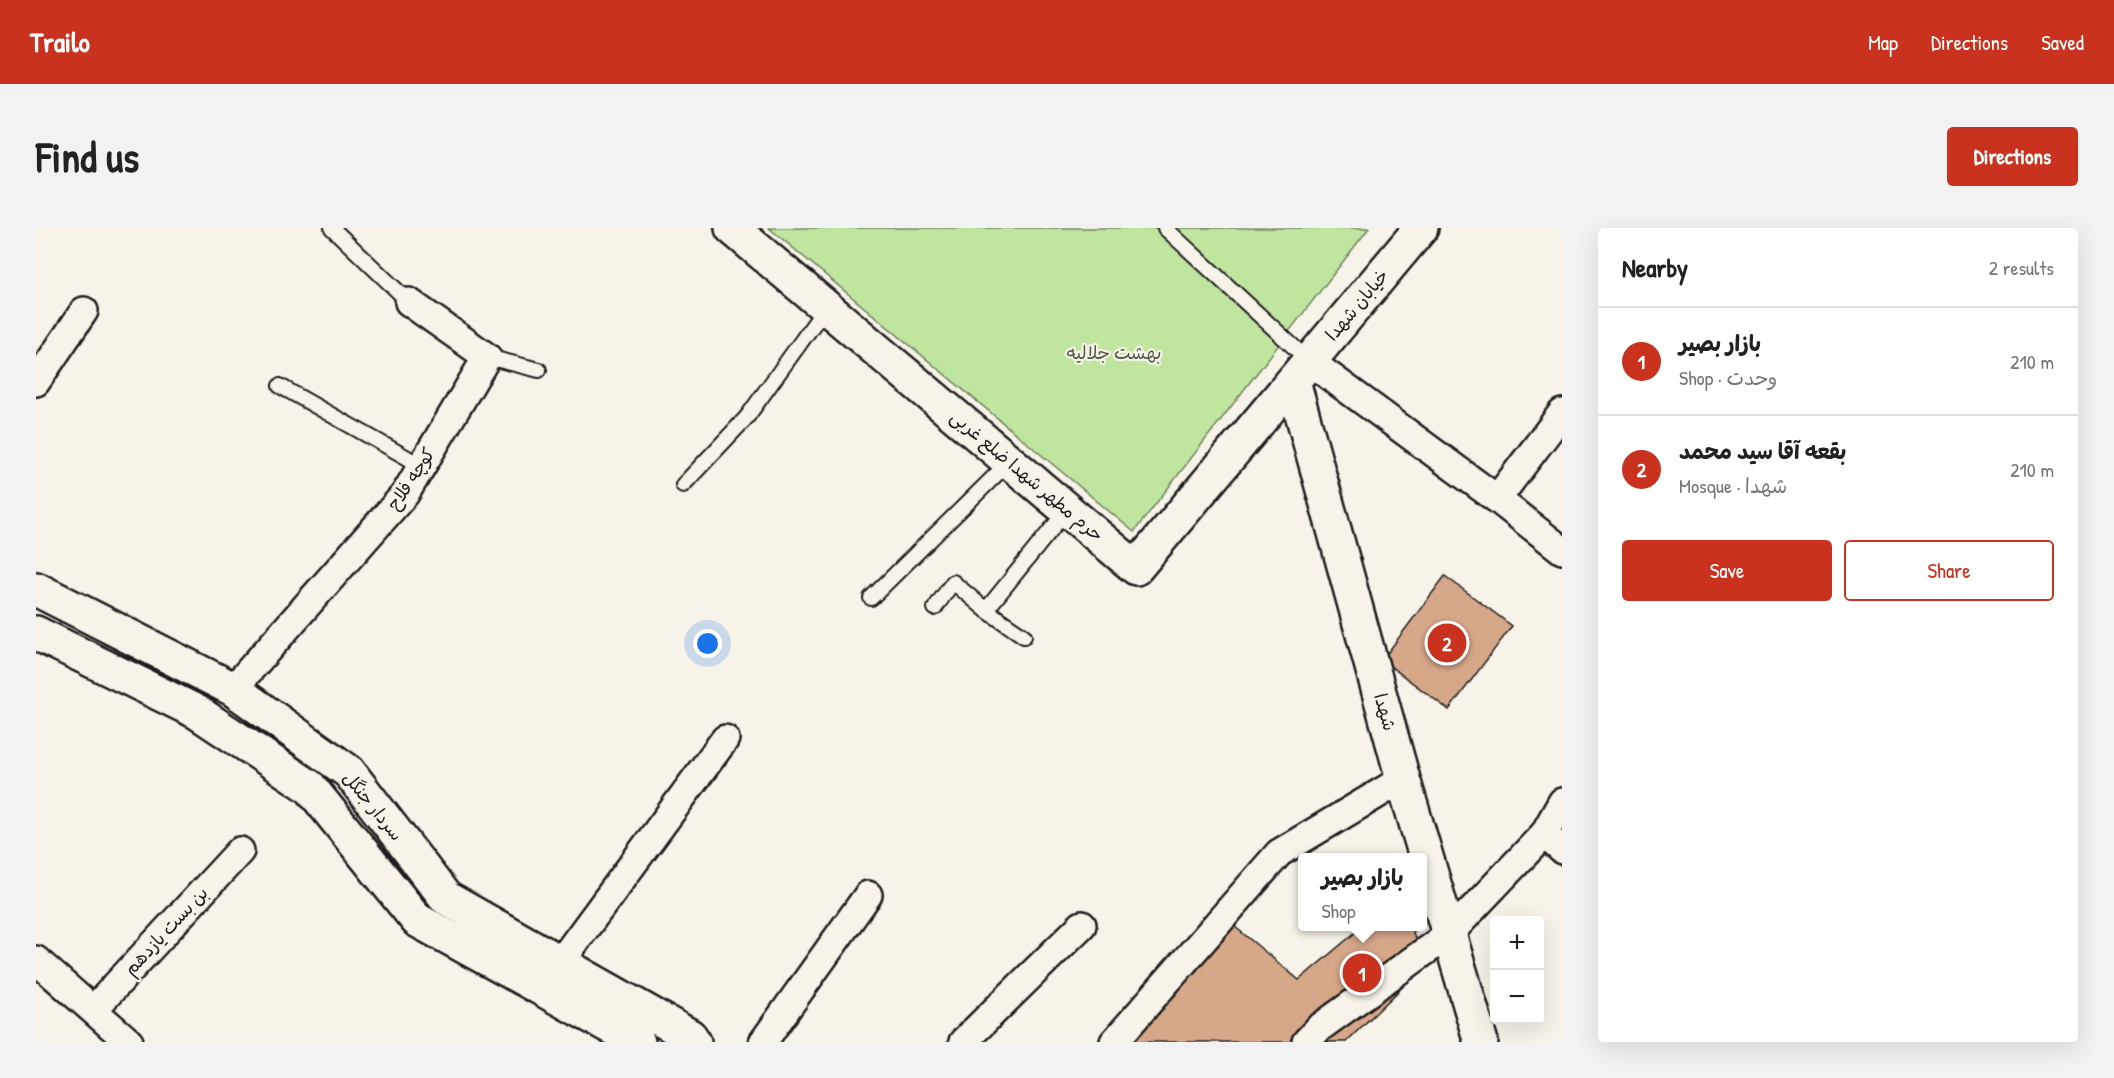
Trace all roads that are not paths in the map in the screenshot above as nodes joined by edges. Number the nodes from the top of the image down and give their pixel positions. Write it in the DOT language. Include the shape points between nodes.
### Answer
graph roads {
  1 [pos="332,228"];
  2 [pos="732,228"];
  3 [pos="1166,228"];
  4 [pos="1421,228"];
  5 [pos="409,302"];
  6 [pos="826,307"];
  7 [pos="84,311"];
  8 [pos="487,357"];
  9 [pos="539,370"];
  10 [pos="1301,371"];
  11 [pos="36,381"];
  12 [pos="280,386"];
  13 [pos="1562,413"];
  14 [pos="1009,462"];
  15 [pos="422,466"];
  16 [pos="683,485"];
  17 [pos="1497,499"];
  18 [pos="1067,510"];
  19 [pos="1562,550"];
  20 [pos="36,589"];
  21 [pos="871,598"];
  22 [pos="935,608"];
  23 [pos="986,610"];
  24 [pos="36,633"];
  25 [pos="1024,636"];
  26 [pos="233,689"];
  27 [pos="725,739"];
  28 [pos="1403,779"];
  29 [pos="1562,802"];
  30 [pos="1553,842"];
  31 [pos="240,851"];
  32 [pos="1425,853"];
  33 [pos="1427,860"];
  34 [pos="868,895"];
  35 [pos="1082,925"];
  36 [pos="1449,934"];
  37 [pos="36,960"];
  38 [pos="559,964"];
  39 [pos="93,1010"];
  40 [pos="129,1042"];
  41 [pos="639,1042"];
  42 [pos="694,1042"];
  43 [pos="763,1042"];
  44 [pos="963,1042"];
  45 [pos="1114,1042"];
  46 [pos="1306,1042"];
  47 [pos="1481,1042"];
  1 -- 5 [label="lane"];
  2 -- 6 [label="street, حرم مطهر شهدا ضلع غربی"];
  3 -- 10 [label="lane"];
  4 -- 10 [label="street, خیابان شهدا"];
  5 -- 8 [label="street"];
  6 -- 14 [label="street, حرم مطهر شهدا ضلع غربی"];
  6 -- 16 [label="lane" via="747,417"];
  7 -- 11 [label="street"];
  8 -- 9 [label="lane"];
  8 -- 15 [label="street, کوچه فلاح"];
  10 -- 17 [label="street"];
  10 -- 18 [label="street, حرم مطهر شهدا ضلع غربی" via="1136,568"];
  10 -- 28 [label="street, شهدا"];
  12 -- 15 [label="lane"];
  13 -- 17 [label="street"];
  14 -- 18 [label="street, حرم مطهر شهدا ضلع غربی"];
  14 -- 21 [label="lane"];
  15 -- 26 [label="street, کوچه فلاح" via="405,495"];
  17 -- 19 [label="street"];
  18 -- 23 [label="lane"];
  20 -- 26 [label="street, سردار جنگل"];
  22 -- 23 [label="lane" via="953,582"];
  23 -- 25 [label="lane"];
  24 -- 41 [label="street" via="197,712 310,787 417,920"];
  26 -- 38 [label="street, سردار جنگل" via="349,772 446,898"];
  27 -- 38 [label="street"];
  28 -- 32 [label="street, شهدا"];
  28 -- 45 [label="street" via="1279,853"];
  29 -- 30 [label="street"];
  30 -- 36 [label="street"];
  31 -- 39 [label="street, بن بست یازدهم"];
  33 -- 36 [label="street, شهدا"];
  34 -- 43 [label="street"];
  35 -- 44 [label="street"];
  36 -- 46 [label="street" via="1319,1028"];
  36 -- 47 [label="street, شهدا"];
  37 -- 39 [label="street"];
  38 -- 42 [label="street, سردار جنگل" via="690,1036"];
  39 -- 40 [label="street"];
}
